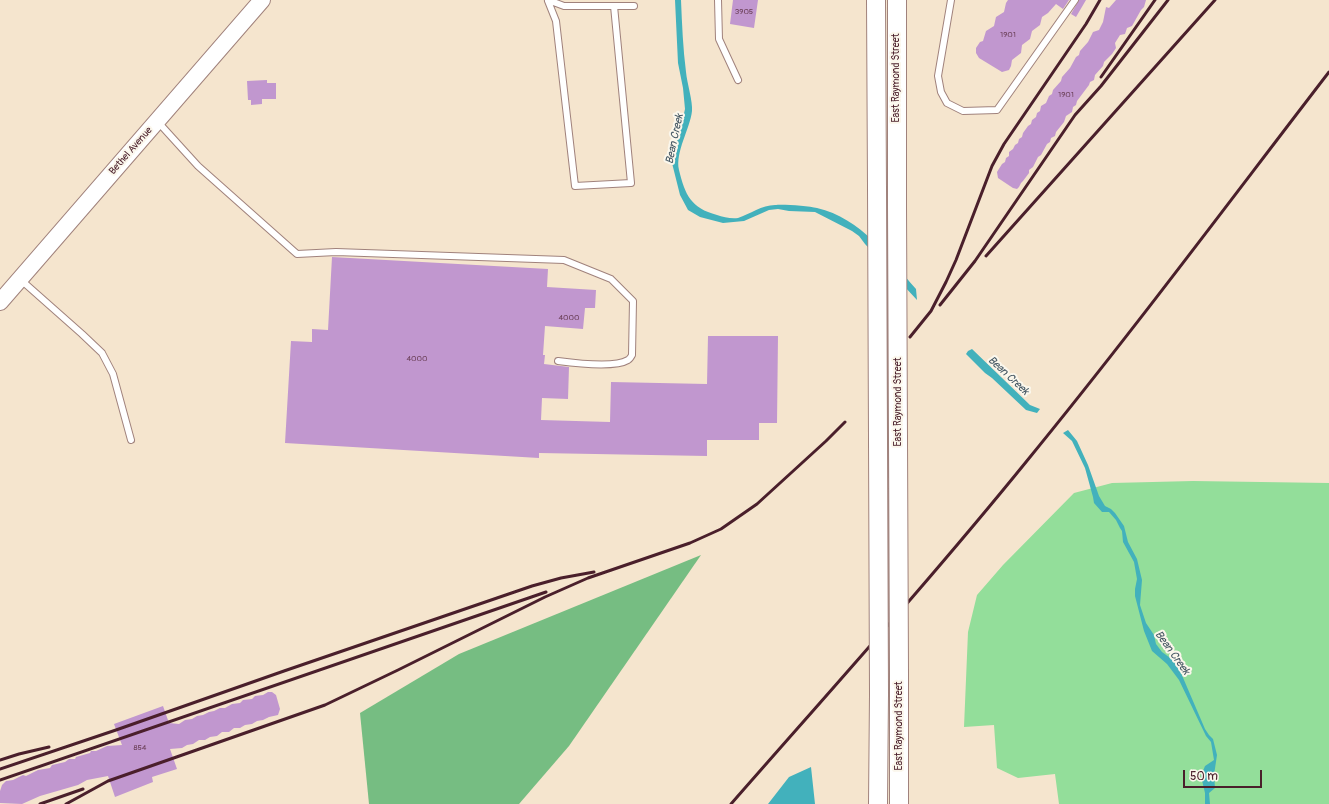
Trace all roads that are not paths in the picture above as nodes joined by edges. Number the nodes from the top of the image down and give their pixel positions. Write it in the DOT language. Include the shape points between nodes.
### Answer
graph roads {
  1 [pos="262,0"];
  2 [pos="548,0"];
  3 [pos="718,0"];
  4 [pos="876,0"];
  5 [pos="897,0"];
  6 [pos="951,0"];
  7 [pos="1075,0"];
  8 [pos="614,6"];
  9 [pos="634,6"];
  10 [pos="738,80"];
  11 [pos="157,121"];
  12 [pos="20,279"];
  13 [pos="0,302"];
  14 [pos="558,361"];
  15 [pos="131,440"];
  16 [pos="878,804"];
  17 [pos="899,804"];
  1 -- 11 [label="street, Bethel Avenue"];
  2 -- 8 [label="lane" via="564,6"];
  2 -- 8 [label="lane" via="556,21 575,186 631,183"];
  3 -- 10 [label="lane" via="719,39"];
  4 -- 16 [label="main road, East Raymond Street, bridge"];
  5 -- 17 [label="main road, East Raymond Street, bridge"];
  6 -- 7 [label="lane" via="938,76 941,92 947,103 963,111 975,112 997,110"];
  8 -- 9 [label="lane"];
  11 -- 12 [label="street, Bethel Avenue"];
  11 -- 14 [label="lane" via="198,166 298,254 336,252 564,260 610,279 633,301 632,355 627,360 615,363"];
  12 -- 13 [label="street, Bethel Avenue"];
  12 -- 15 [label="lane" via="102,353 113,374"];
}
